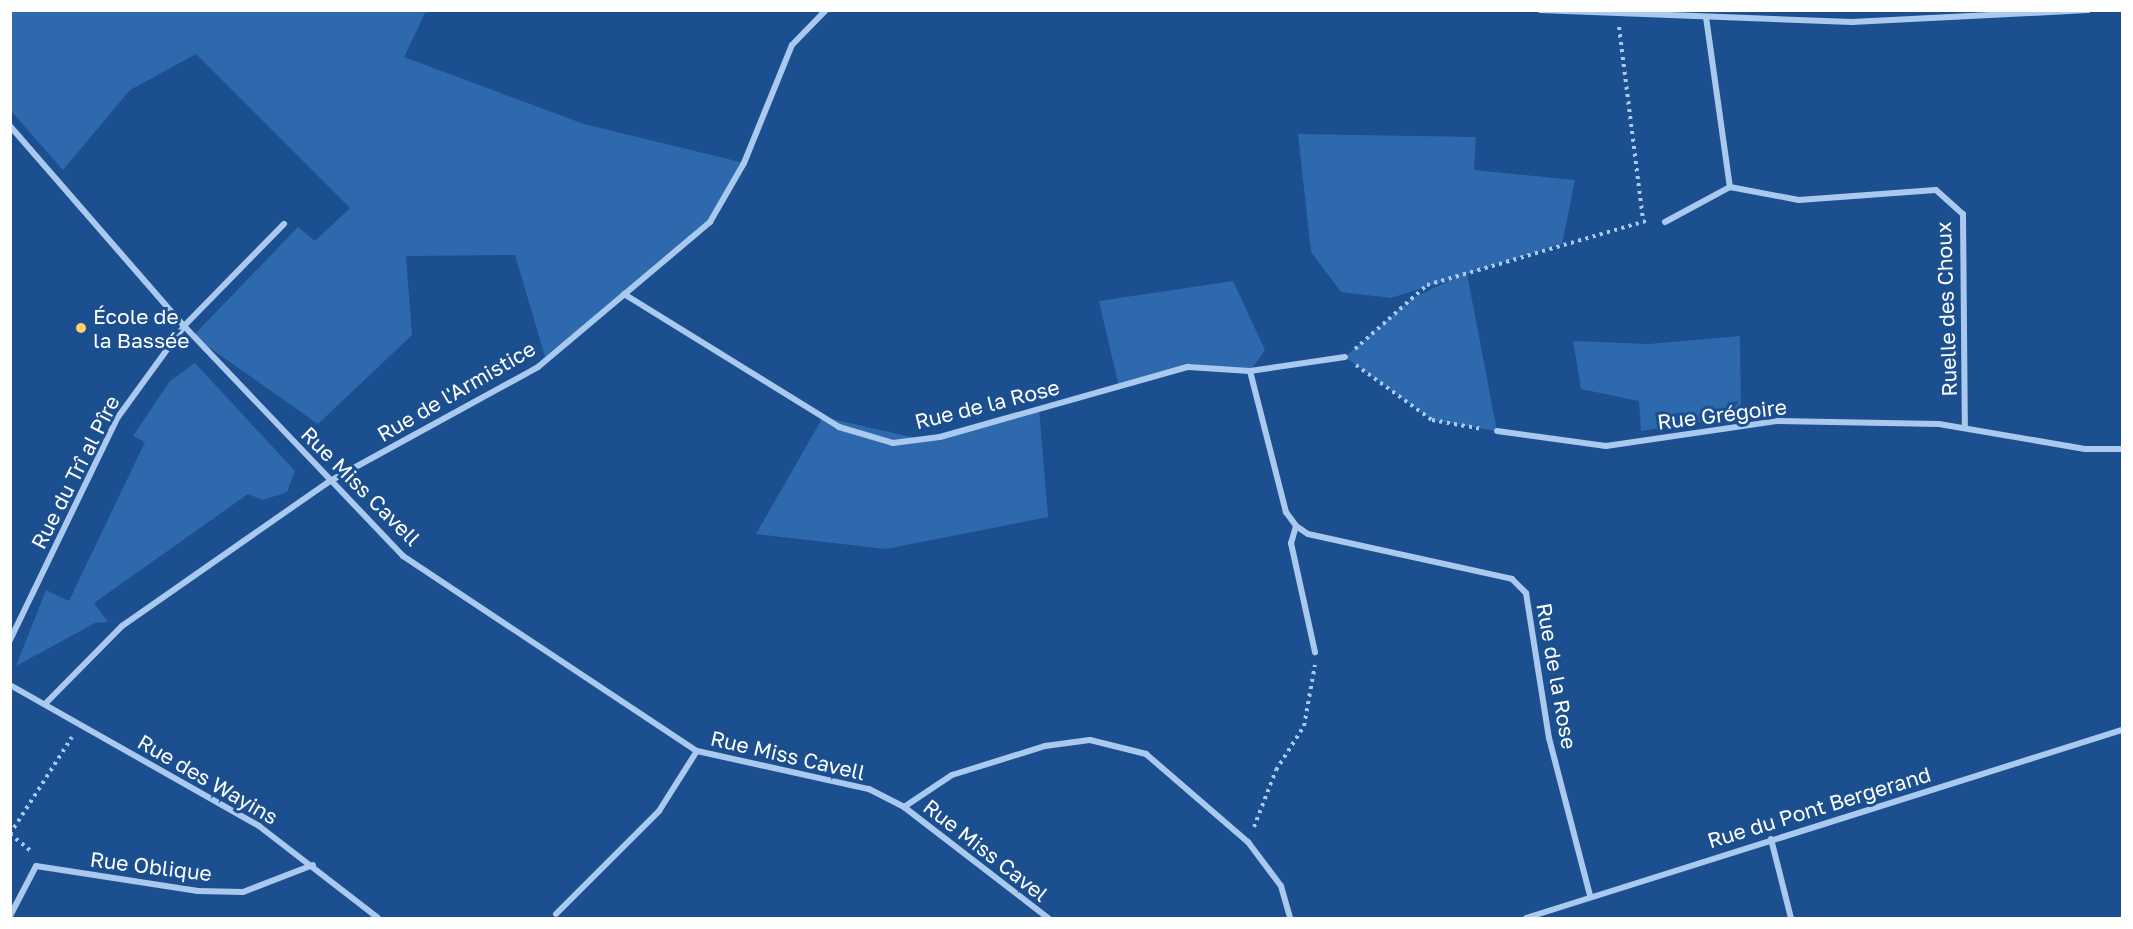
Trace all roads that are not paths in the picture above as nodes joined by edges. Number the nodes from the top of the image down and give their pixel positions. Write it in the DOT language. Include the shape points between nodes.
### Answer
graph roads {
  1 [pos="826,10"];
  2 [pos="1540,10"];
  3 [pos="2088,10"];
  4 [pos="1566,11"];
  5 [pos="1706,17"];
  6 [pos="10,126"];
  7 [pos="1730,187"];
  8 [pos="1665,222"];
  9 [pos="284,224"];
  10 [pos="624,294"];
  11 [pos="184,326"];
  12 [pos="1345,357"];
  13 [pos="1250,370"];
  14 [pos="1965,428"];
  15 [pos="1497,431"];
  16 [pos="2122,449"];
  17 [pos="330,481"];
  18 [pos="1296,525"];
  19 [pos="10,640"];
  20 [pos="1315,652"];
  21 [pos="10,685"];
  22 [pos="47,702"];
  23 [pos="2122,730"];
  24 [pos="697,751"];
  25 [pos="904,807"];
  26 [pos="1771,839"];
  27 [pos="313,865"];
  28 [pos="1590,895"];
  29 [pos="556,914"];
  30 [pos="10,916"];
  31 [pos="378,918"];
  32 [pos="1048,918"];
  33 [pos="1290,918"];
  34 [pos="1526,918"];
  35 [pos="1791,918"];
  1 -- 10 [label="street, Rue de l'Armistice" via="792,45 744,163 710,222"];
  2 -- 4 [label="street"];
  3 -- 5 [label="street" via="1852,22"];
  4 -- 5 [label="street"];
  5 -- 7 [label="street"];
  6 -- 11 [label="street, Rue Miss Cavell"];
  7 -- 8 [label="street"];
  7 -- 14 [label="street, Ruelle des Choux" via="1799,200 1936,190 1963,214"];
  9 -- 11 [label="street, Rue du Trî al Pîre"];
  10 -- 13 [label="street, Rue de la Rose" via="839,427 893,443 940,437 1188,367"];
  10 -- 17 [label="street, Rue de l'Armistice" via="538,367"];
  11 -- 17 [label="street, Rue Miss Cavell"];
  11 -- 19 [label="street, Rue du Trî al Pîre" via="118,417"];
  12 -- 13 [label="street, Rue de la Rose"];
  13 -- 18 [label="street" via="1286,512"];
  14 -- 15 [label="street, Rue Grégoire" via="1778,421 1606,446"];
  14 -- 16 [label="street, Rue Grégoire" via="2085,449"];
  17 -- 22 [label="street, Rue de l'Armistice" via="122,626"];
  17 -- 24 [label="street, Rue Miss Cavell" via="403,556"];
  18 -- 20 [label="street" via="1291,543"];
  18 -- 28 [label="street, Rue de la Rose" via="1308,534 1512,579 1526,593 1549,738"];
  21 -- 22 [label="street, Rue des Wayins"];
  22 -- 27 [label="street, Rue des Wayins" via="259,826"];
  23 -- 26 [label="street, Rue du Pont Bergerand"];
  24 -- 25 [label="street, Rue Miss Cavell" via="869,789"];
  24 -- 29 [label="street" via="659,811"];
  25 -- 32 [label="street, Rue Miss Cavel"];
  25 -- 33 [label="street" via="952,776 1046,746 1090,740 1146,754 1248,842 1281,886"];
  26 -- 28 [label="street, Rue du Pont Bergerand"];
  26 -- 35 [label="street"];
  27 -- 30 [label="street, Rue Oblique" via="243,892 198,891 36,866"];
  27 -- 31 [label="street, Rue des Wayins"];
  28 -- 34 [label="street, Rue du Pont Bergerand"];
}
